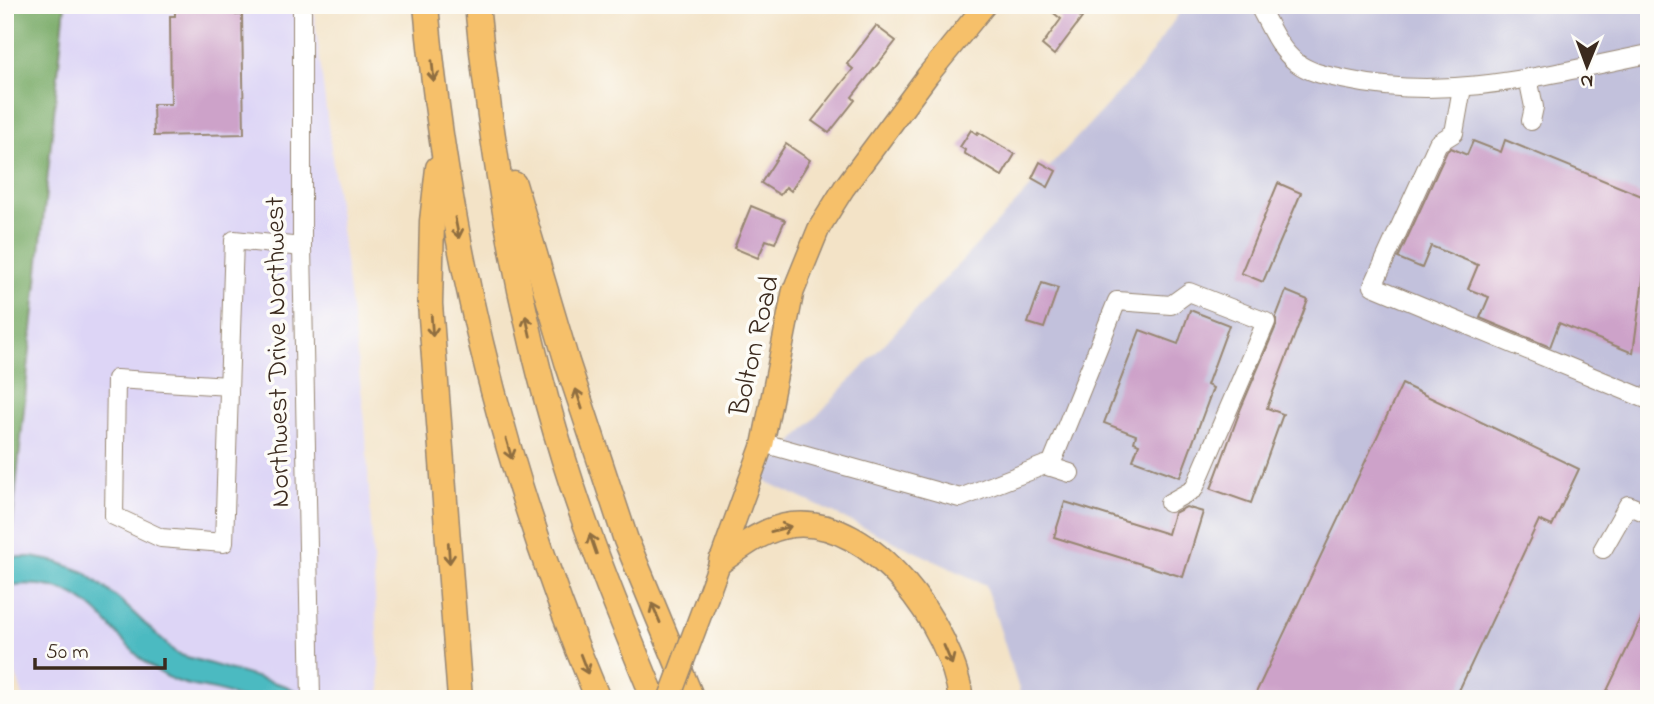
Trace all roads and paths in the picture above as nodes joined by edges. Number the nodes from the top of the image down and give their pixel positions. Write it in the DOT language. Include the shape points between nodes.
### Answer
graph roads {
  1 [pos="302,5"];
  2 [pos="426,5"];
  3 [pos="477,5"];
  4 [pos="985,5"];
  5 [pos="1261,10"];
  6 [pos="1649,54"];
  7 [pos="1528,78"];
  8 [pos="485,82"];
  9 [pos="1462,88"];
  10 [pos="1531,121"];
  11 [pos="441,136"];
  12 [pos="302,247"];
  13 [pos="229,386"];
  14 [pos="1649,394"];
  15 [pos="763,443"];
  16 [pos="1050,467"];
  17 [pos="1070,473"];
  18 [pos="1169,503"];
  19 [pos="1649,514"];
  20 [pos="1603,549"];
  21 [pos="721,561"];
  22 [pos="311,699"];
  23 [pos="460,699"];
  24 [pos="598,699"];
  25 [pos="654,699"];
  26 [pos="669,699"];
  27 [pos="692,699"];
  28 [pos="961,699"];
  1 -- 12 [label="street, Northwest Drive Northwest"];
  2 -- 11 [label="highway, one-way"];
  3 -- 8 [label="highway"];
  4 -- 15 [label="main road, Bolton Road" via="928,75 819,228 793,292"];
  5 -- 9 [label="street" via="1283,50 1314,73 1377,86"];
  6 -- 7 [label="street"];
  7 -- 9 [label="street"];
  7 -- 10 [label="street" via="1534,107"];
  25 -- 8 [label="highway, one-way" via="599,562 546,398 509,234"];
  27 -- 8 [label="highway, one-way" via="626,540 563,350"];
  9 -- 14 [label="street" via="1454,133 1438,143 1373,286 1646,399"];
  11 -- 23 [label="highway, one-way" via="430,304"];
  11 -- 24 [label="highway, one-way" via="466,277 501,422 526,504"];
  12 -- 13 [label="street" via="234,240"];
  12 -- 22 [label="street, Northwest Drive Northwest"];
  13 -- 13 [label="street" via="224,542 161,538 114,516 116,379"];
  15 -- 16 [label="street" via="960,498 1045,465"];
  15 -- 21 [label="main road, Bolton Road"];
  16 -- 17 [label="street"];
  16 -- 18 [label="street" via="1117,301 1171,305 1189,292 1266,322 1194,489"];
  19 -- 20 [label="street" via="1628,505"];
  21 -- 26 [label="main road, Bolton Road, bridge"];
  21 -- 28 [label="highway, one-way" via="759,536 792,525 826,529 860,544 891,569 922,605 953,665"];
}
